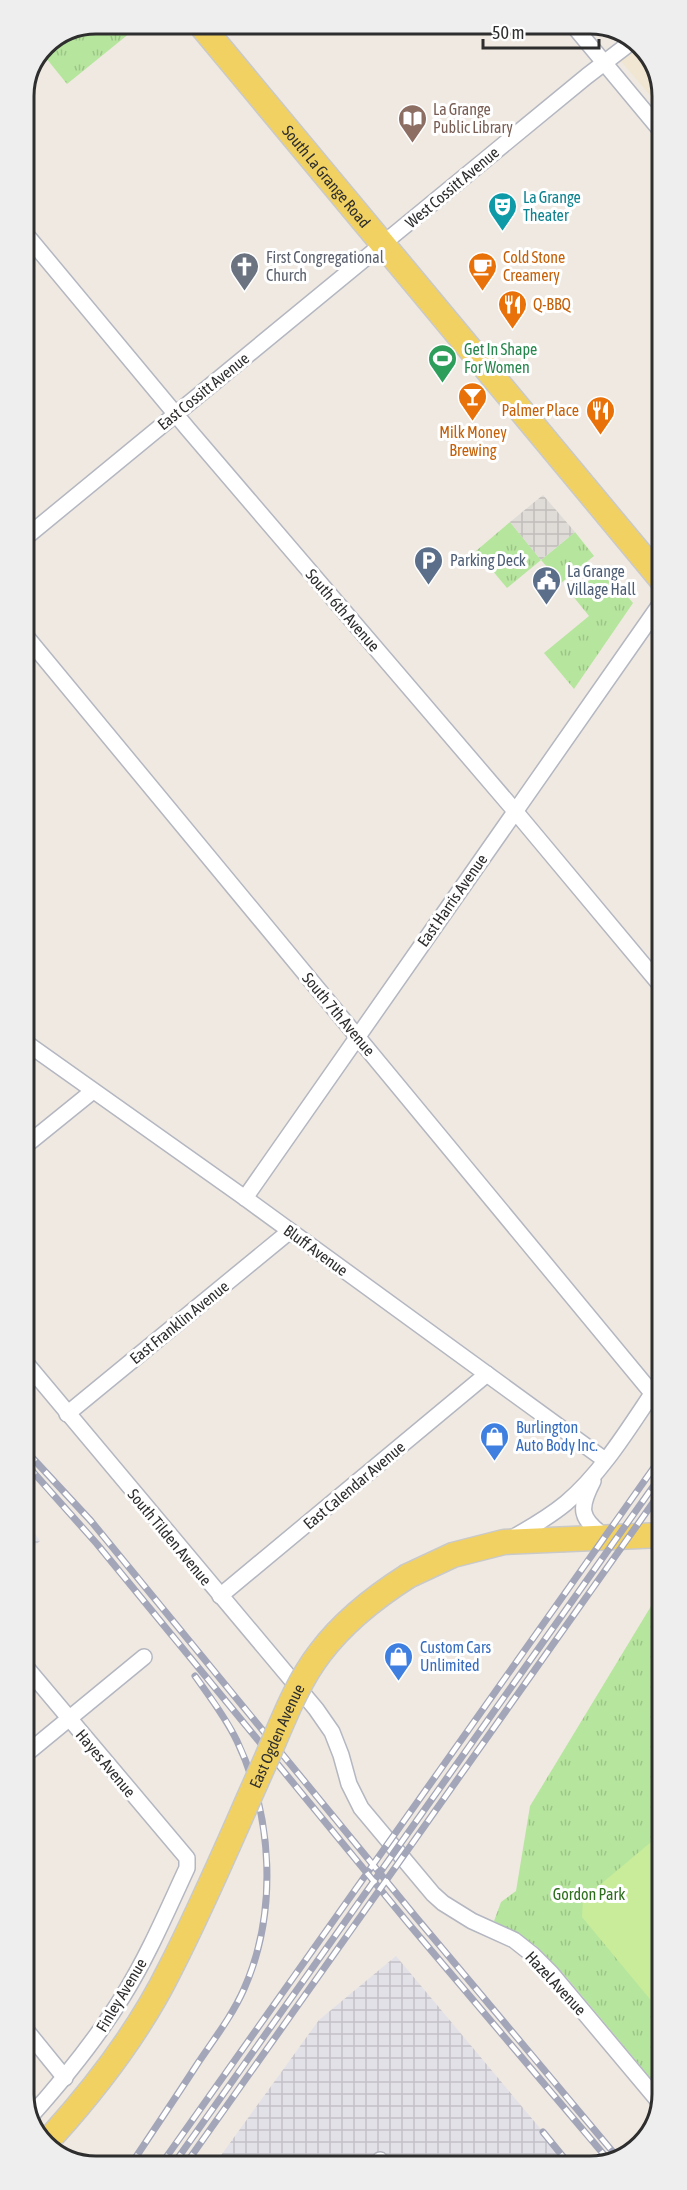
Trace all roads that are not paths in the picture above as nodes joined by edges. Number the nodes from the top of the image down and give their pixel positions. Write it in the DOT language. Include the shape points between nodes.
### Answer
graph roads {
  1 [pos="208,34"];
  2 [pos="581,35"];
  3 [pos="626,46"];
  4 [pos="605,63"];
  5 [pos="652,120"];
  6 [pos="34,244"];
  7 [pos="383,245"];
  8 [pos="175,414"];
  9 [pos="34,531"];
  10 [pos="652,568"];
  11 [pos="652,616"];
  12 [pos="34,646"];
  13 [pos="515,811"];
  14 [pos="652,975"];
  15 [pos="357,1036"];
  16 [pos="34,1048"];
  17 [pos="93,1091"];
  18 [pos="34,1139"];
  19 [pos="245,1198"];
  20 [pos="290,1231"];
  21 [pos="34,1373"];
  22 [pos="487,1374"];
  23 [pos="652,1393"];
  24 [pos="67,1414"];
  25 [pos="605,1460"];
  26 [pos="652,1535"];
  27 [pos="604,1536"];
  28 [pos="504,1542"];
  29 [pos="220,1596"];
  30 [pos="144,1657"];
  31 [pos="34,1676"];
  32 [pos="70,1719"];
  33 [pos="34,1748"];
  34 [pos="383,1835"];
  35 [pos="187,1858"];
  36 [pos="34,2040"];
  37 [pos="65,2078"];
  38 [pos="652,2093"];
  39 [pos="37,2109"];
  40 [pos="52,2136"];
  1 -- 7 [label="main road, South La Grange Road"];
  2 -- 4 [label="street"];
  3 -- 4 [label="street, West Cossitt Avenue"];
  4 -- 5 [label="street"];
  4 -- 7 [label="street, West Cossitt Avenue"];
  6 -- 8 [label="street, South 6th Avenue"];
  7 -- 8 [label="street, East Cossitt Avenue"];
  7 -- 10 [label="main road, South La Grange Road"];
  8 -- 9 [label="street, East Cossitt Avenue"];
  8 -- 13 [label="street, South 6th Avenue"];
  11 -- 13 [label="street, East Harris Avenue"];
  12 -- 15 [label="street, South 7th Avenue"];
  13 -- 14 [label="street, South 6th Avenue"];
  13 -- 15 [label="street, East Harris Avenue"];
  15 -- 19 [label="street, East Harris Avenue"];
  15 -- 23 [label="street, South 7th Avenue"];
  16 -- 17 [label="street, Bluff Avenue"];
  17 -- 18 [label="street"];
  17 -- 19 [label="street, Bluff Avenue"];
  19 -- 20 [label="street, Bluff Avenue"];
  20 -- 22 [label="street, Bluff Avenue"];
  20 -- 24 [label="street, East Franklin Avenue"];
  21 -- 24 [label="street, South Tilden Avenue"];
  22 -- 25 [label="street, Bluff Avenue"];
  22 -- 29 [label="street, East Calendar Avenue"];
  23 -- 25 [label="street"];
  24 -- 29 [label="street, South Tilden Avenue"];
  25 -- 27 [label="street" via="585,1496 583,1512 589,1525"];
  25 -- 28 [label="street" via="567,1502"];
  26 -- 27 [label="main road, East Ogden Avenue"];
  27 -- 28 [label="main road, East Ogden Avenue"];
  28 -- 40 [label="main road, East Ogden Avenue, bridge" via="453,1555 408,1576 342,1626 319,1655 281,1726 189,1930 146,2014 95,2086"];
  29 -- 34 [label="street, South Tilden Avenue" via="332,1732 355,1797"];
  30 -- 32 [label="street"];
  31 -- 32 [label="street, Hayes Avenue"];
  32 -- 33 [label="street"];
  32 -- 35 [label="street, Hayes Avenue"];
  34 -- 38 [label="street, Hazel Avenue" via="443,1903 514,1940 533,1955"];
  35 -- 37 [label="street, Finley Avenue" via="187,1868 136,1973 92,2044"];
  36 -- 37 [label="street"];
  37 -- 39 [label="street, Finley Avenue"];
}
